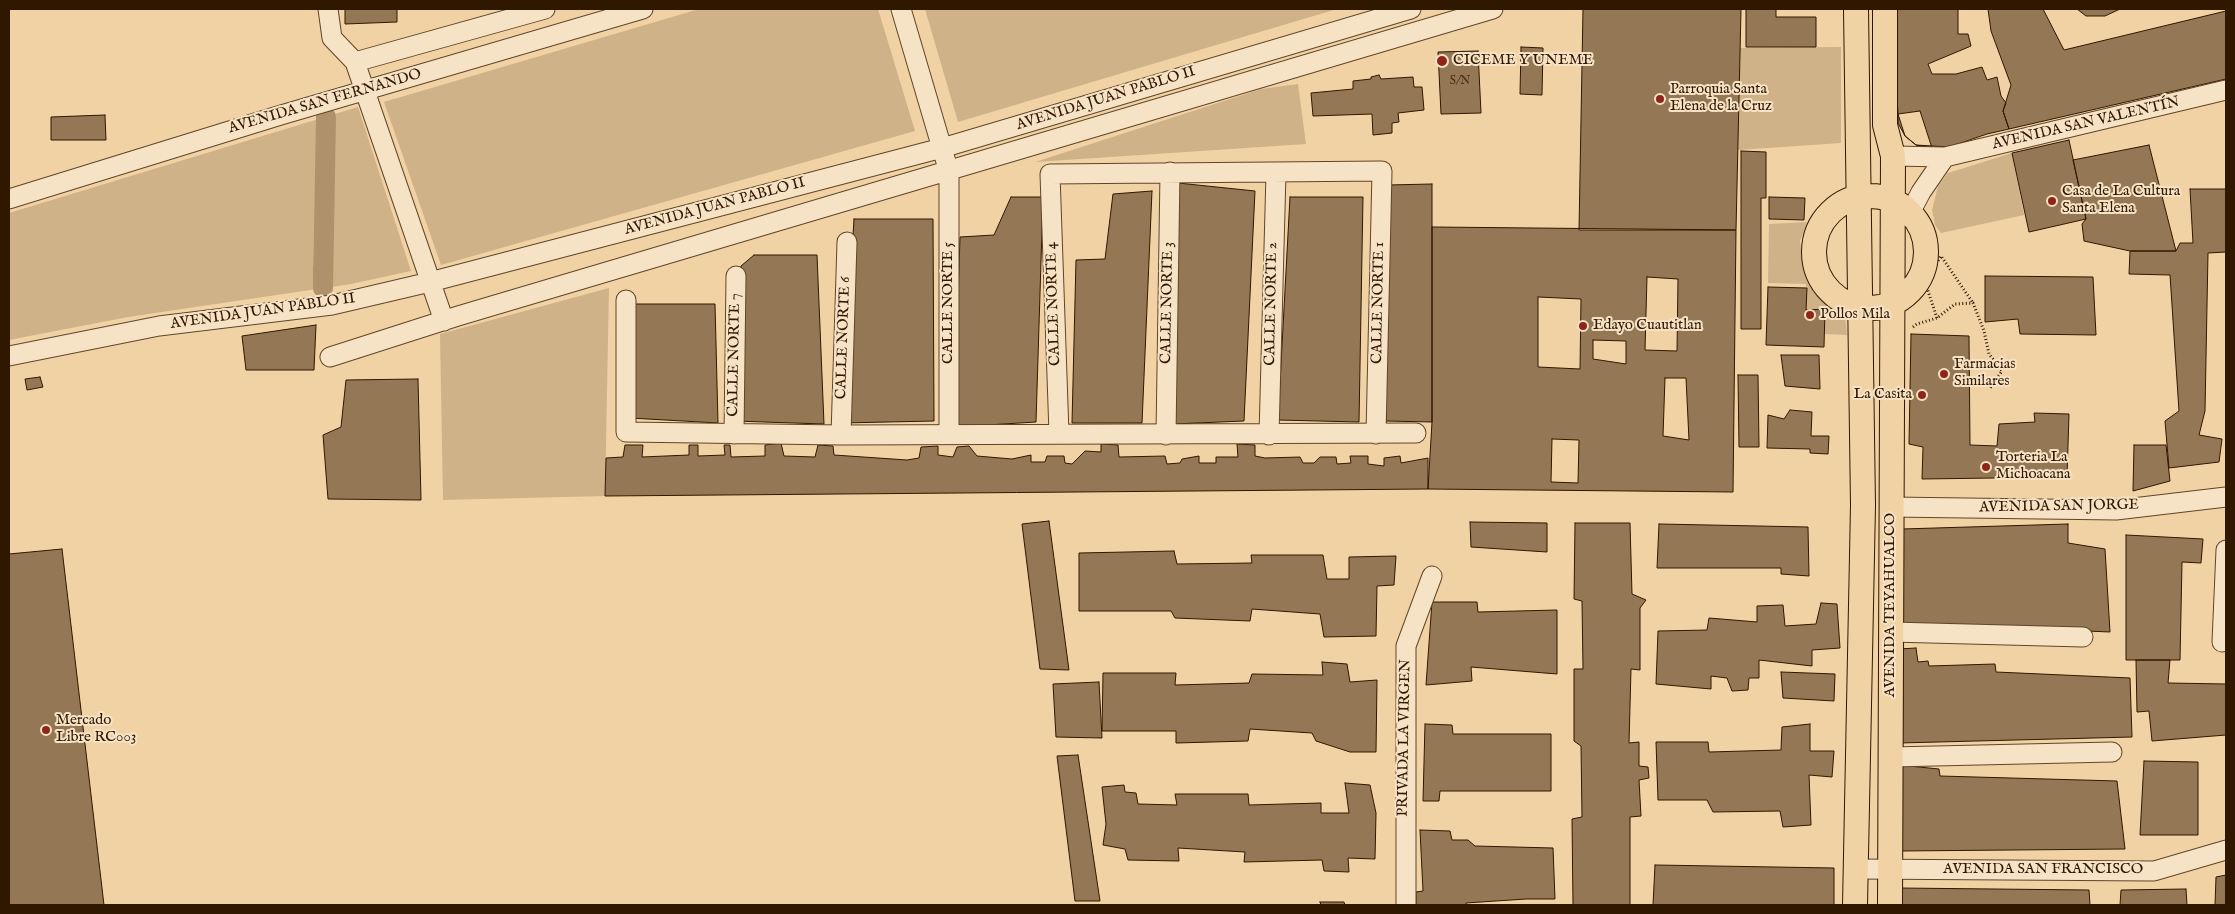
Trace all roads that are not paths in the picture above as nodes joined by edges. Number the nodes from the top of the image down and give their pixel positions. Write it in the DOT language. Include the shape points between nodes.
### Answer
graph roads {
  1 [pos="328,9"];
  2 [pos="545,9"];
  3 [pos="643,9"];
  4 [pos="901,9"];
  5 [pos="1411,9"];
  6 [pos="1493,9"];
  7 [pos="1856,9"];
  8 [pos="1885,9"];
  9 [pos="355,62"];
  10 [pos="2226,90"];
  11 [pos="364,91"];
  12 [pos="942,148"];
  13 [pos="1894,156"];
  14 [pos="1945,157"];
  15 [pos="949,172"];
  16 [pos="1170,172"];
  17 [pos="1276,173"];
  18 [pos="1859,197"];
  19 [pos="9,199"];
  20 [pos="1901,206"];
  21 [pos="847,242"];
  22 [pos="736,276"];
  23 [pos="430,282"];
  24 [pos="626,300"];
  25 [pos="1892,304"];
  26 [pos="1860,308"];
  27 [pos="444,321"];
  28 [pos="9,356"];
  29 [pos="330,357"];
  30 [pos="949,433"];
  31 [pos="1416,433"];
  32 [pos="734,434"];
  33 [pos="1059,434"];
  34 [pos="1376,434"];
  35 [pos="842,435"];
  36 [pos="1166,435"];
  37 [pos="1269,435"];
  38 [pos="2226,497"];
  39 [pos="1891,507"];
  40 [pos="2226,550"];
  41 [pos="1432,576"];
  42 [pos="1891,632"];
  43 [pos="2083,637"];
  44 [pos="2222,642"];
  45 [pos="2112,752"];
  46 [pos="1891,756"];
  47 [pos="2226,850"];
  48 [pos="1856,869"];
  49 [pos="1890,870"];
  50 [pos="1406,905"];
  51 [pos="1855,905"];
  52 [pos="1890,905"];
  1 -- 9 [label="street" via="332,38"];
  2 -- 9 [label="street"];
  3 -- 11 [label="street, AVENIDA SAN FERNANDO"];
  4 -- 12 [label="street, CALLE NORTE 5"];
  5 -- 12 [label="street, AVENIDA JUAN PABLO II"];
  6 -- 15 [label="street"];
  7 -- 18 [label="main road, AVENIDA TEYAHUALCO"];
  8 -- 13 [label="main road, AVENIDA TEYAHUALCO" via="1884,125"];
  9 -- 11 [label="street"];
  10 -- 14 [label="street, AVENIDA SAN VALENTÍN"];
  11 -- 19 [label="street, AVENIDA SAN FERNANDO"];
  11 -- 23 [label="street"];
  12 -- 15 [label="street, CALLE NORTE 5"];
  12 -- 23 [label="street, AVENIDA JUAN PABLO II"];
  13 -- 14 [label="street, AVENIDA SAN VALENTÍN"];
  13 -- 20 [label="main road, AVENIDA TEYAHUALCO"];
  14 -- 20 [label="street" via="1921,192"];
  15 -- 27 [label="street"];
  15 -- 30 [label="street, CALLE NORTE 5"];
  16 -- 17 [label="street"];
  16 -- 33 [label="street, CALLE NORTE 4" via="1050,174"];
  16 -- 36 [label="street, CALLE NORTE 3"];
  17 -- 34 [label="street, CALLE NORTE 1" via="1382,171"];
  17 -- 37 [label="street, CALLE NORTE 2"];
  18 -- 20 [label="main road" via="1882,197"];
  18 -- 26 [label="main road, AVENIDA TEYAHUALCO"];
  18 -- 26 [label="main road" via="1842,202 1823,221 1815,242 1815,264 1824,284 1840,299"];
  20 -- 25 [label="main road, AVENIDA TEYAHUALCO"];
  20 -- 25 [label="main road" via="1920,226 1926,260 1920,278 1909,294"];
  21 -- 35 [label="street, CALLE NORTE 6"];
  22 -- 32 [label="street, CALLE NORTE 7"];
  23 -- 27 [label="street"];
  23 -- 28 [label="street, AVENIDA JUAN PABLO II" via="332,305 159,326"];
  24 -- 32 [label="street" via="626,432"];
  25 -- 26 [label="main road"];
  25 -- 39 [label="main road, AVENIDA TEYAHUALCO"];
  26 -- 48 [label="main road, AVENIDA TEYAHUALCO" via="1863,505"];
  27 -- 29 [label="street"];
  30 -- 33 [label="street"];
  30 -- 35 [label="street"];
  31 -- 34 [label="street"];
  32 -- 35 [label="street"];
  33 -- 36 [label="street"];
  34 -- 37 [label="street"];
  36 -- 37 [label="street"];
  38 -- 39 [label="street, AVENIDA SAN JORGE" via="2116,510"];
  39 -- 42 [label="main road, AVENIDA TEYAHUALCO"];
  40 -- 44 [label="street"];
  41 -- 50 [label="street, PRIVADA LA VIRGEN" via="1406,646"];
  42 -- 43 [label="street"];
  42 -- 46 [label="main road, AVENIDA TEYAHUALCO"];
  45 -- 46 [label="street"];
  46 -- 49 [label="main road, AVENIDA TEYAHUALCO"];
  47 -- 49 [label="street, AVENIDA SAN FRANCISCO" via="2154,871"];
  48 -- 49 [label="street, AVENIDA SAN FRANCISCO"];
  48 -- 51 [label="main road, AVENIDA TEYAHUALCO"];
  49 -- 52 [label="main road, AVENIDA TEYAHUALCO"];
}
